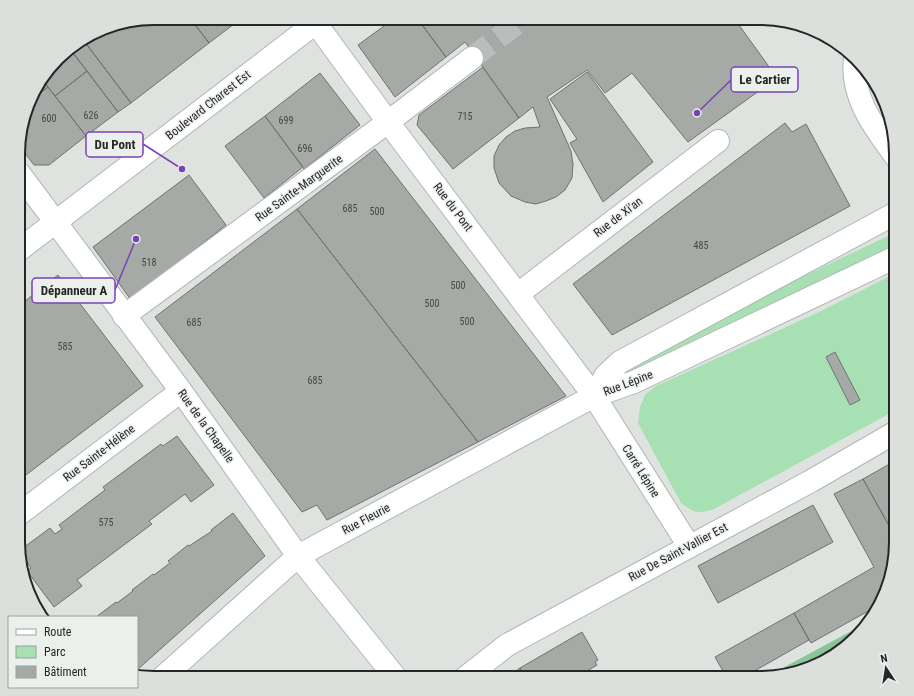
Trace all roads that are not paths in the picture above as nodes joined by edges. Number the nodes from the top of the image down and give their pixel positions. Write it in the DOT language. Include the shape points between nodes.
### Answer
graph roads {
  1 [pos="310,25"];
  2 [pos="320,25"];
  3 [pos="472,58"];
  4 [pos="854,67"];
  5 [pos="388,122"];
  6 [pos="718,141"];
  7 [pos="889,147"];
  8 [pos="25,181"];
  9 [pos="889,217"];
  10 [pos="57,222"];
  11 [pos="25,246"];
  12 [pos="889,260"];
  13 [pos="518,294"];
  14 [pos="124,316"];
  15 [pos="180,391"];
  16 [pos="594,396"];
  17 [pos="889,436"];
  18 [pos="25,510"];
  19 [pos="688,546"];
  20 [pos="298,556"];
  21 [pos="170,671"];
  22 [pos="390,671"];
  23 [pos="474,671"];
  1 -- 10 [label="street, Boulevard Charest Est"];
  2 -- 5 [label="street, Rue du Pont"];
  3 -- 5 [label="street, Rue Sainte-Marguerite"];
  4 -- 7 [label="street" via="860,100"];
  5 -- 13 [label="street, Rue du Pont"];
  5 -- 14 [label="street, Rue Sainte-Marguerite"];
  6 -- 13 [label="street, Rue de Xi'an"];
  8 -- 10 [label="street, Rue de la Chapelle"];
  9 -- 16 [label="street, Rue Lépine" via="620,362 606,375"];
  10 -- 11 [label="street, Boulevard Charest Est"];
  10 -- 14 [label="street, Rue de la Chapelle"];
  12 -- 16 [label="street, Rue Lépine" via="634,382"];
  13 -- 16 [label="street, Rue du Pont"];
  14 -- 15 [label="street, Rue de la Chapelle"];
  15 -- 18 [label="street, Rue Sainte-Hélène"];
  15 -- 20 [label="street, Rue de la Chapelle"];
  16 -- 19 [label="street, Carré Lépine"];
  16 -- 20 [label="street, Rue Fleurie"];
  17 -- 19 [label="street, Rue De Saint-Vallier Est" via="811,481"];
  19 -- 23 [label="street, Rue De Saint-Vallier Est" via="507,645"];
  20 -- 21 [label="street, Rue Fleurie"];
  20 -- 22 [label="street, Rue de la Chapelle"];
}
